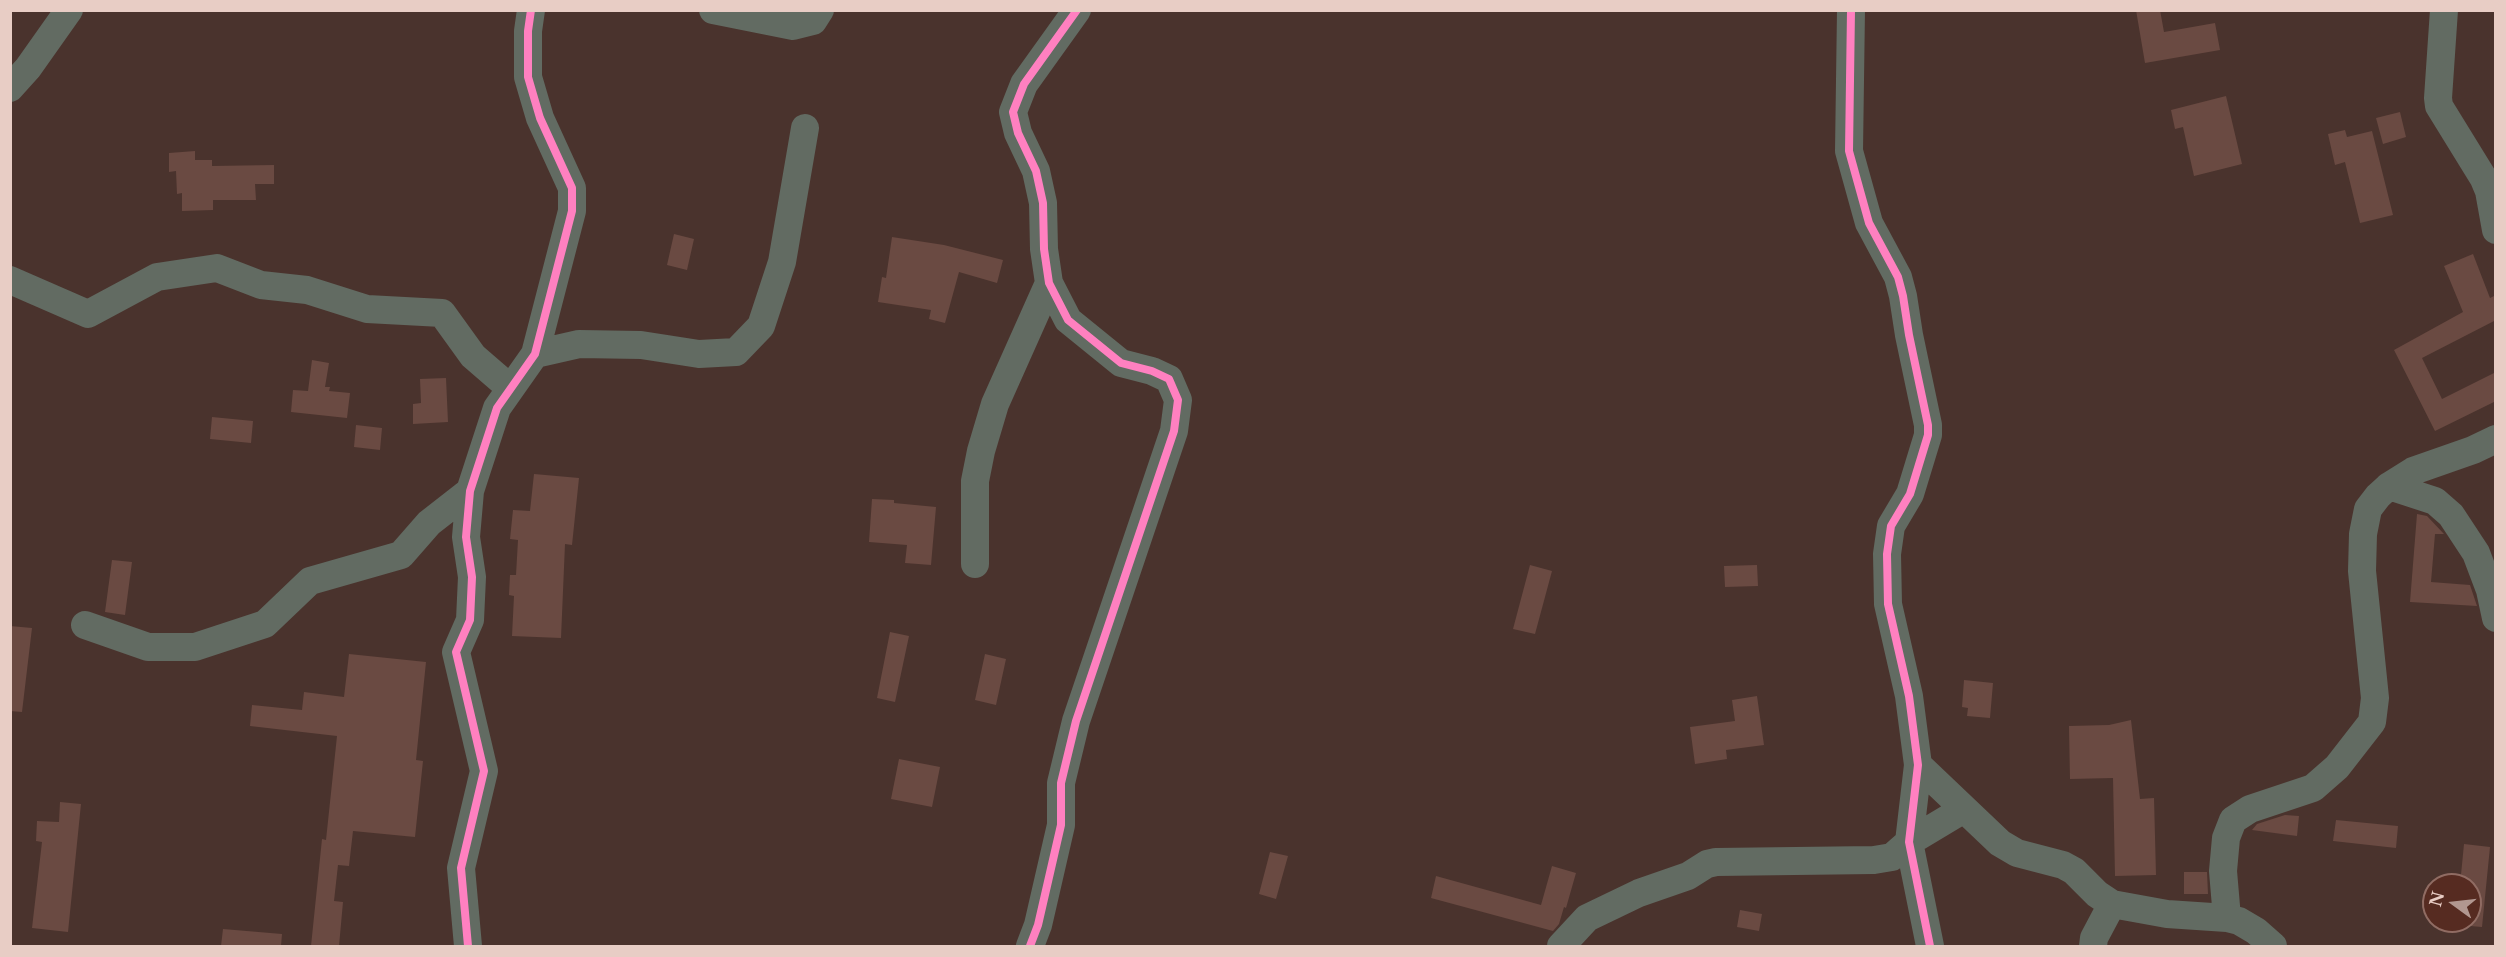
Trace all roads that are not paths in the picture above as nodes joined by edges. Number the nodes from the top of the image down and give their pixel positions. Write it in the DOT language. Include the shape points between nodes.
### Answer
graph roads {
  1 [pos="69,10"];
  2 [pos="531,10"];
  3 [pos="713,10"];
  4 [pos="820,10"];
  5 [pos="1077,10"];
  6 [pos="1851,10"];
  7 [pos="2444,10"];
  8 [pos="10,88"];
  9 [pos="805,128"];
  10 [pos="2496,230"];
  11 [pos="10,280"];
  12 [pos="1049,283"];
  13 [pos="535,354"];
  14 [pos="510,388"];
  15 [pos="2496,439"];
  16 [pos="2442,461"];
  17 [pos="2389,486"];
  18 [pos="470,491"];
  19 [pos="2435,501"];
  20 [pos="975,564"];
  21 [pos="2496,618"];
  22 [pos="85,625"];
  23 [pos="1918,765"];
  24 [pos="1964,809"];
  25 [pos="1909,842"];
  26 [pos="2112,904"];
  27 [pos="2227,918"];
  28 [pos="468,946"];
  29 [pos="1030,946"];
  30 [pos="1561,946"];
  31 [pos="1930,946"];
  32 [pos="2093,946"];
  33 [pos="2273,946"];
  1 -- 8 [label="street"];
  2 -- 13 [label="street" via="528,77 540,118 572,188 572,211"];
  3 -- 4 [label="street" via="794,26 813,21"];
  5 -- 12 [label="street" via="1024,84 1013,112 1043,204"];
  6 -- 23 [label="street" via="1849,152 1869,223 1898,277 1928,425 1910,494 1891,526 1887,554 1888,604 1909,696"];
  7 -- 10 [label="street" via="2439,106 2484,179"];
  9 -- 13 [label="street" via="782,262 761,326 736,352 699,354 641,345 579,344"];
  11 -- 14 [label="street" via="87,314 157,277 217,268 261,285 307,290 367,309 442,313 473,356"];
  12 -- 20 [label="street" via="995,404 981,451 975,481"];
  12 -- 29 [label="street" via="1068,320 1121,363 1152,370 1169,379 1178,400 1174,431 1076,721 1061,783 1061,825"];
  13 -- 14 [label="street"];
  14 -- 18 [label="street" via="497,408"];
  15 -- 16 [label="street"];
  16 -- 17 [label="street" via="2413,471"];
  16 -- 19 [label="street"];
  17 -- 19 [label="street"];
  17 -- 27 [label="street" via="2368,509 2363,534 2362,571 2375,698 2372,722 2337,767 2313,788 2250,809 2233,820 2226,838 2223,871"];
  18 -- 22 [label="street" via="429,523 401,555 310,581 265,624 195,647 148,647"];
  18 -- 28 [label="street" via="466,537 472,577 470,620 456,652 484,771 461,868"];
  19 -- 21 [label="street" via="2451,515 2476,553"];
  23 -- 24 [label="street"];
  23 -- 25 [label="street"];
  24 -- 25 [label="street"];
  24 -- 26 [label="street" via="2000,843 2017,853 2063,864"];
  25 -- 30 [label="street" via="1892,857 1874,860 1707,864 1688,876 1639,892 1587,918"];
  25 -- 31 [label="street"];
  26 -- 27 [label="street" via="2167,914"];
  26 -- 32 [label="street"];
  27 -- 33 [label="street" via="2256,931"];
}
